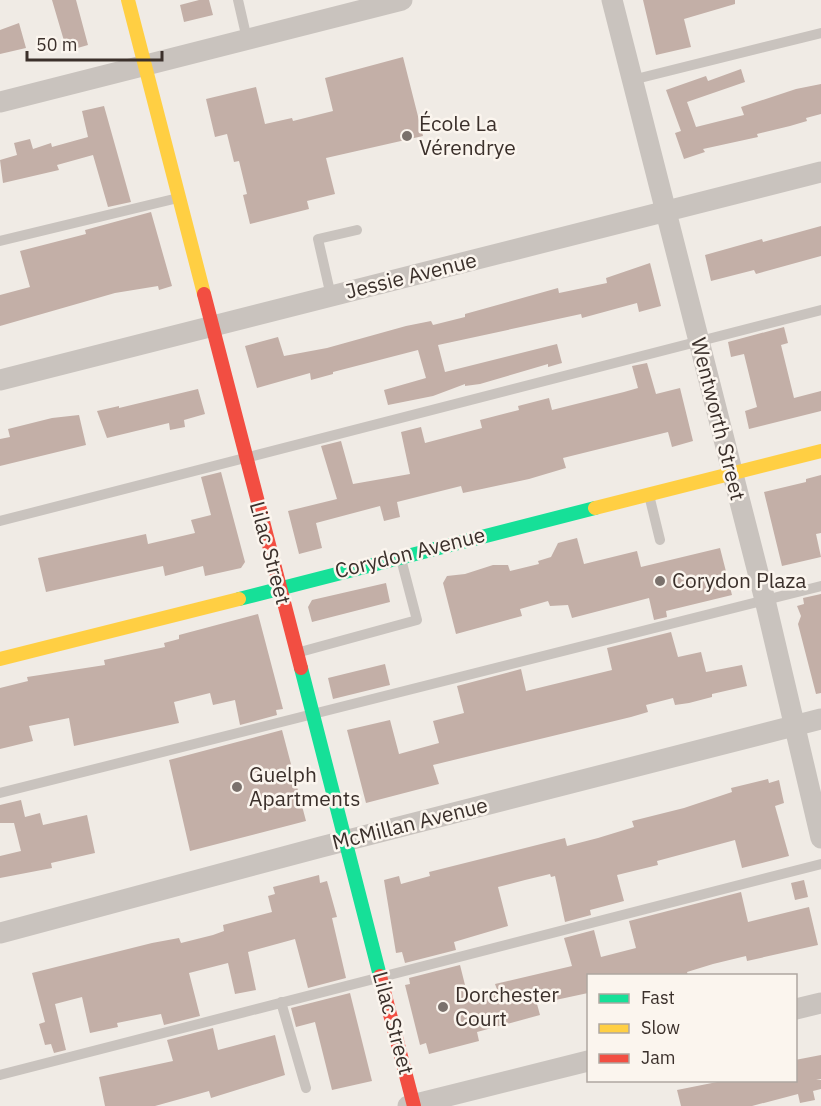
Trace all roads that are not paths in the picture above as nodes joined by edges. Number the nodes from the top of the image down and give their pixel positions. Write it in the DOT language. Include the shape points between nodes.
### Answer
graph roads {
  1 [pos="128,0"];
  2 [pos="238,0"];
  3 [pos="402,0"];
  4 [pos="612,0"];
  5 [pos="821,33"];
  6 [pos="247,39"];
  7 [pos="144,64"];
  8 [pos="632,80"];
  9 [pos="0,102"];
  10 [pos="821,172"];
  11 [pos="178,198"];
  12 [pos="665,211"];
  13 [pos="357,230"];
  14 [pos="0,241"];
  15 [pos="331,296"];
  16 [pos="821,310"];
  17 [pos="212,327"];
  18 [pos="698,341"];
  19 [pos="0,380"];
  20 [pos="821,451"];
  21 [pos="245,456"];
  22 [pos="732,474"];
  23 [pos="649,495"];
  24 [pos="0,520"];
  25 [pos="660,540"];
  26 [pos="400,556"];
  27 [pos="821,586"];
  28 [pos="278,587"];
  29 [pos="765,600"];
  30 [pos="297,653"];
  31 [pos="0,659"];
  32 [pos="313,713"];
  33 [pos="821,719"];
  34 [pos="795,725"];
  35 [pos="0,793"];
  36 [pos="821,838"];
  37 [pos="345,841"];
  38 [pos="821,864"];
  39 [pos="0,933"];
  40 [pos="381,976"];
  41 [pos="281,1002"];
  42 [pos="821,1002"];
  43 [pos="797,1008"];
  44 [pos="587,1061"];
  45 [pos="0,1075"];
  46 [pos="306,1088"];
  47 [pos="412,1106"];
  1 -- 7 [label="street, Lilac Street"];
  2 -- 6 [label="lane"];
  3 -- 6 [label="street"];
  4 -- 8 [label="street, Wentworth Street"];
  5 -- 8 [label="lane"];
  6 -- 7 [label="street"];
  7 -- 9 [label="street"];
  7 -- 11 [label="street, Lilac Street"];
  8 -- 12 [label="street, Wentworth Street"];
  10 -- 12 [label="street, Jessie Avenue"];
  11 -- 14 [label="lane"];
  11 -- 17 [label="street, Lilac Street"];
  12 -- 15 [label="street, Jessie Avenue"];
  12 -- 18 [label="street, Wentworth Street"];
  13 -- 15 [label="lane" via="318,239"];
  15 -- 17 [label="street, Jessie Avenue"];
  16 -- 18 [label="lane"];
  17 -- 19 [label="street, Jessie Avenue"];
  17 -- 21 [label="street, Lilac Street"];
  18 -- 21 [label="lane"];
  18 -- 22 [label="street, Wentworth Street"];
  20 -- 22 [label="street, Corydon Avenue"];
  21 -- 24 [label="lane"];
  21 -- 28 [label="street, Lilac Street"];
  22 -- 23 [label="street, Corydon Avenue"];
  22 -- 29 [label="street, Wentworth Street"];
  23 -- 25 [label="lane"];
  23 -- 26 [label="street, Corydon Avenue"];
  26 -- 28 [label="street, Corydon Avenue"];
  26 -- 30 [label="lane" via="417,620"];
  27 -- 29 [label="lane"];
  28 -- 30 [label="street, Lilac Street"];
  28 -- 31 [label="street, Corydon Avenue"];
  29 -- 32 [label="lane"];
  29 -- 34 [label="street, Wentworth Street"];
  30 -- 32 [label="street, Lilac Street"];
  32 -- 35 [label="lane"];
  32 -- 37 [label="street, Lilac Street"];
  33 -- 34 [label="street, McMillan Avenue"];
  34 -- 36 [label="street, Wentworth Street"];
  34 -- 37 [label="street, McMillan Avenue"];
  37 -- 39 [label="street, McMillan Avenue"];
  37 -- 40 [label="street, Lilac Street"];
  38 -- 40 [label="lane"];
  40 -- 41 [label="lane"];
  40 -- 47 [label="street, Lilac Street"];
  41 -- 45 [label="lane"];
  41 -- 46 [label="lane"];
  42 -- 43 [label="street"];
  44 -- 47 [label="street"];
}
